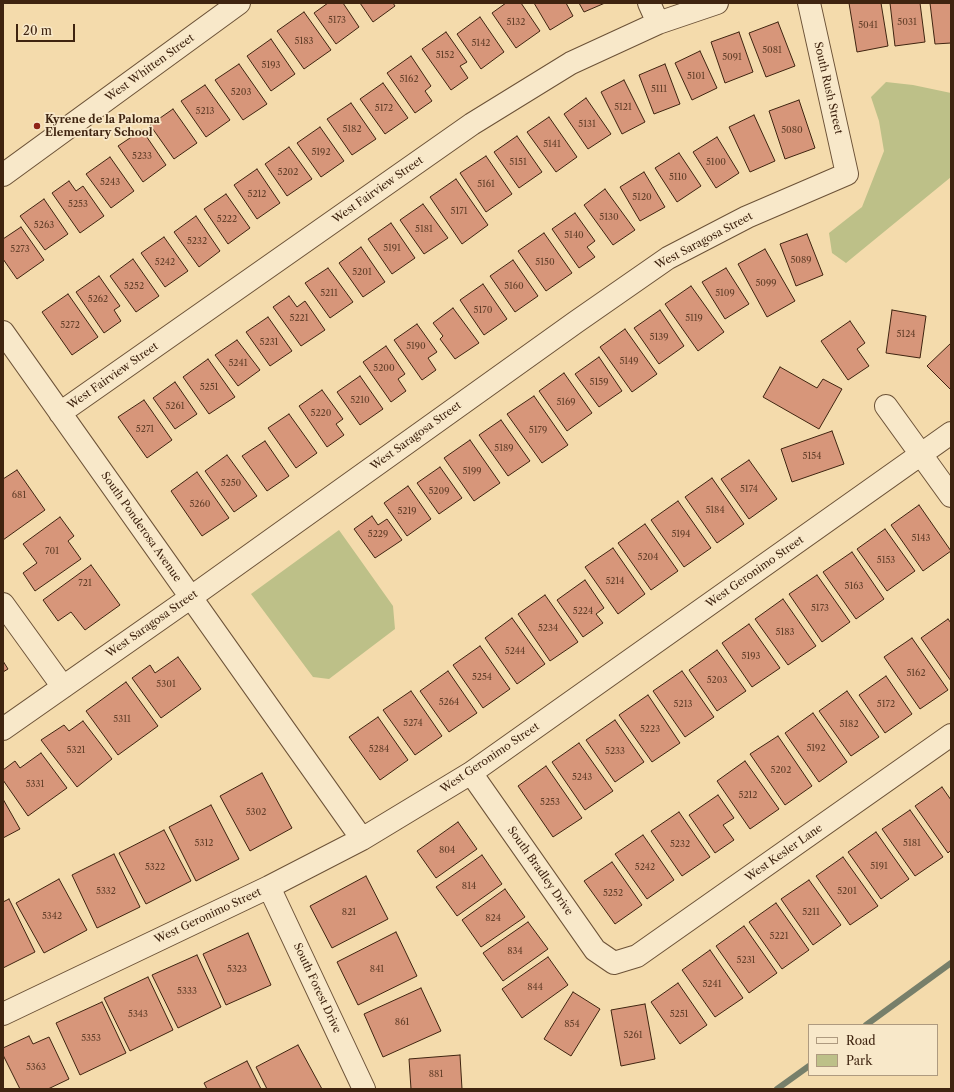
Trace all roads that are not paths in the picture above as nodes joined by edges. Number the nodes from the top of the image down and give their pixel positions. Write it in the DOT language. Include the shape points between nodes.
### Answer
graph roads {
  1 [pos="239,3"];
  2 [pos="649,3"];
  3 [pos="717,3"];
  4 [pos="809,3"];
  5 [pos="658,23"];
  6 [pos="848,174"];
  7 [pos="3,175"];
  8 [pos="3,332"];
  9 [pos="886,406"];
  10 [pos="60,413"];
  11 [pos="951,433"];
  12 [pos="921,454"];
  13 [pos="951,496"];
  14 [pos="190,598"];
  15 [pos="3,604"];
  16 [pos="63,687"];
  17 [pos="3,729"];
  18 [pos="951,735"];
  19 [pos="472,773"];
  20 [pos="362,839"];
  21 [pos="270,887"];
  22 [pos="614,963"];
  23 [pos="3,1014"];
  24 [pos="364,1089"];
  1 -- 7 [label="street, West Whitten Street"];
  2 -- 5 [label="street"];
  3 -- 5 [label="street, West Fairview Street"];
  4 -- 6 [label="street, South Rush Street"];
  5 -- 10 [label="street, West Fairview Street" via="571,63 472,124"];
  6 -- 14 [label="street, West Saragosa Street" via="747,217 668,258"];
  8 -- 10 [label="street, South Ponderosa Avenue"];
  9 -- 12 [label="street"];
  10 -- 14 [label="street, South Ponderosa Avenue"];
  11 -- 12 [label="street, West Geronimo Street"];
  12 -- 13 [label="street"];
  12 -- 19 [label="street, West Geronimo Street"];
  14 -- 16 [label="street, West Saragosa Street"];
  14 -- 20 [label="street, South Ponderosa Avenue"];
  15 -- 16 [label="street"];
  16 -- 17 [label="street, West Saragosa Street"];
  18 -- 22 [label="street, West Kesler Lane" via="637,956"];
  19 -- 20 [label="street, West Geronimo Street"];
  19 -- 22 [label="street, South Bradley Drive" via="595,950"];
  20 -- 21 [label="street, West Geronimo Street"];
  21 -- 23 [label="street, West Geronimo Street"];
  21 -- 24 [label="street, South Forest Drive"];
}
